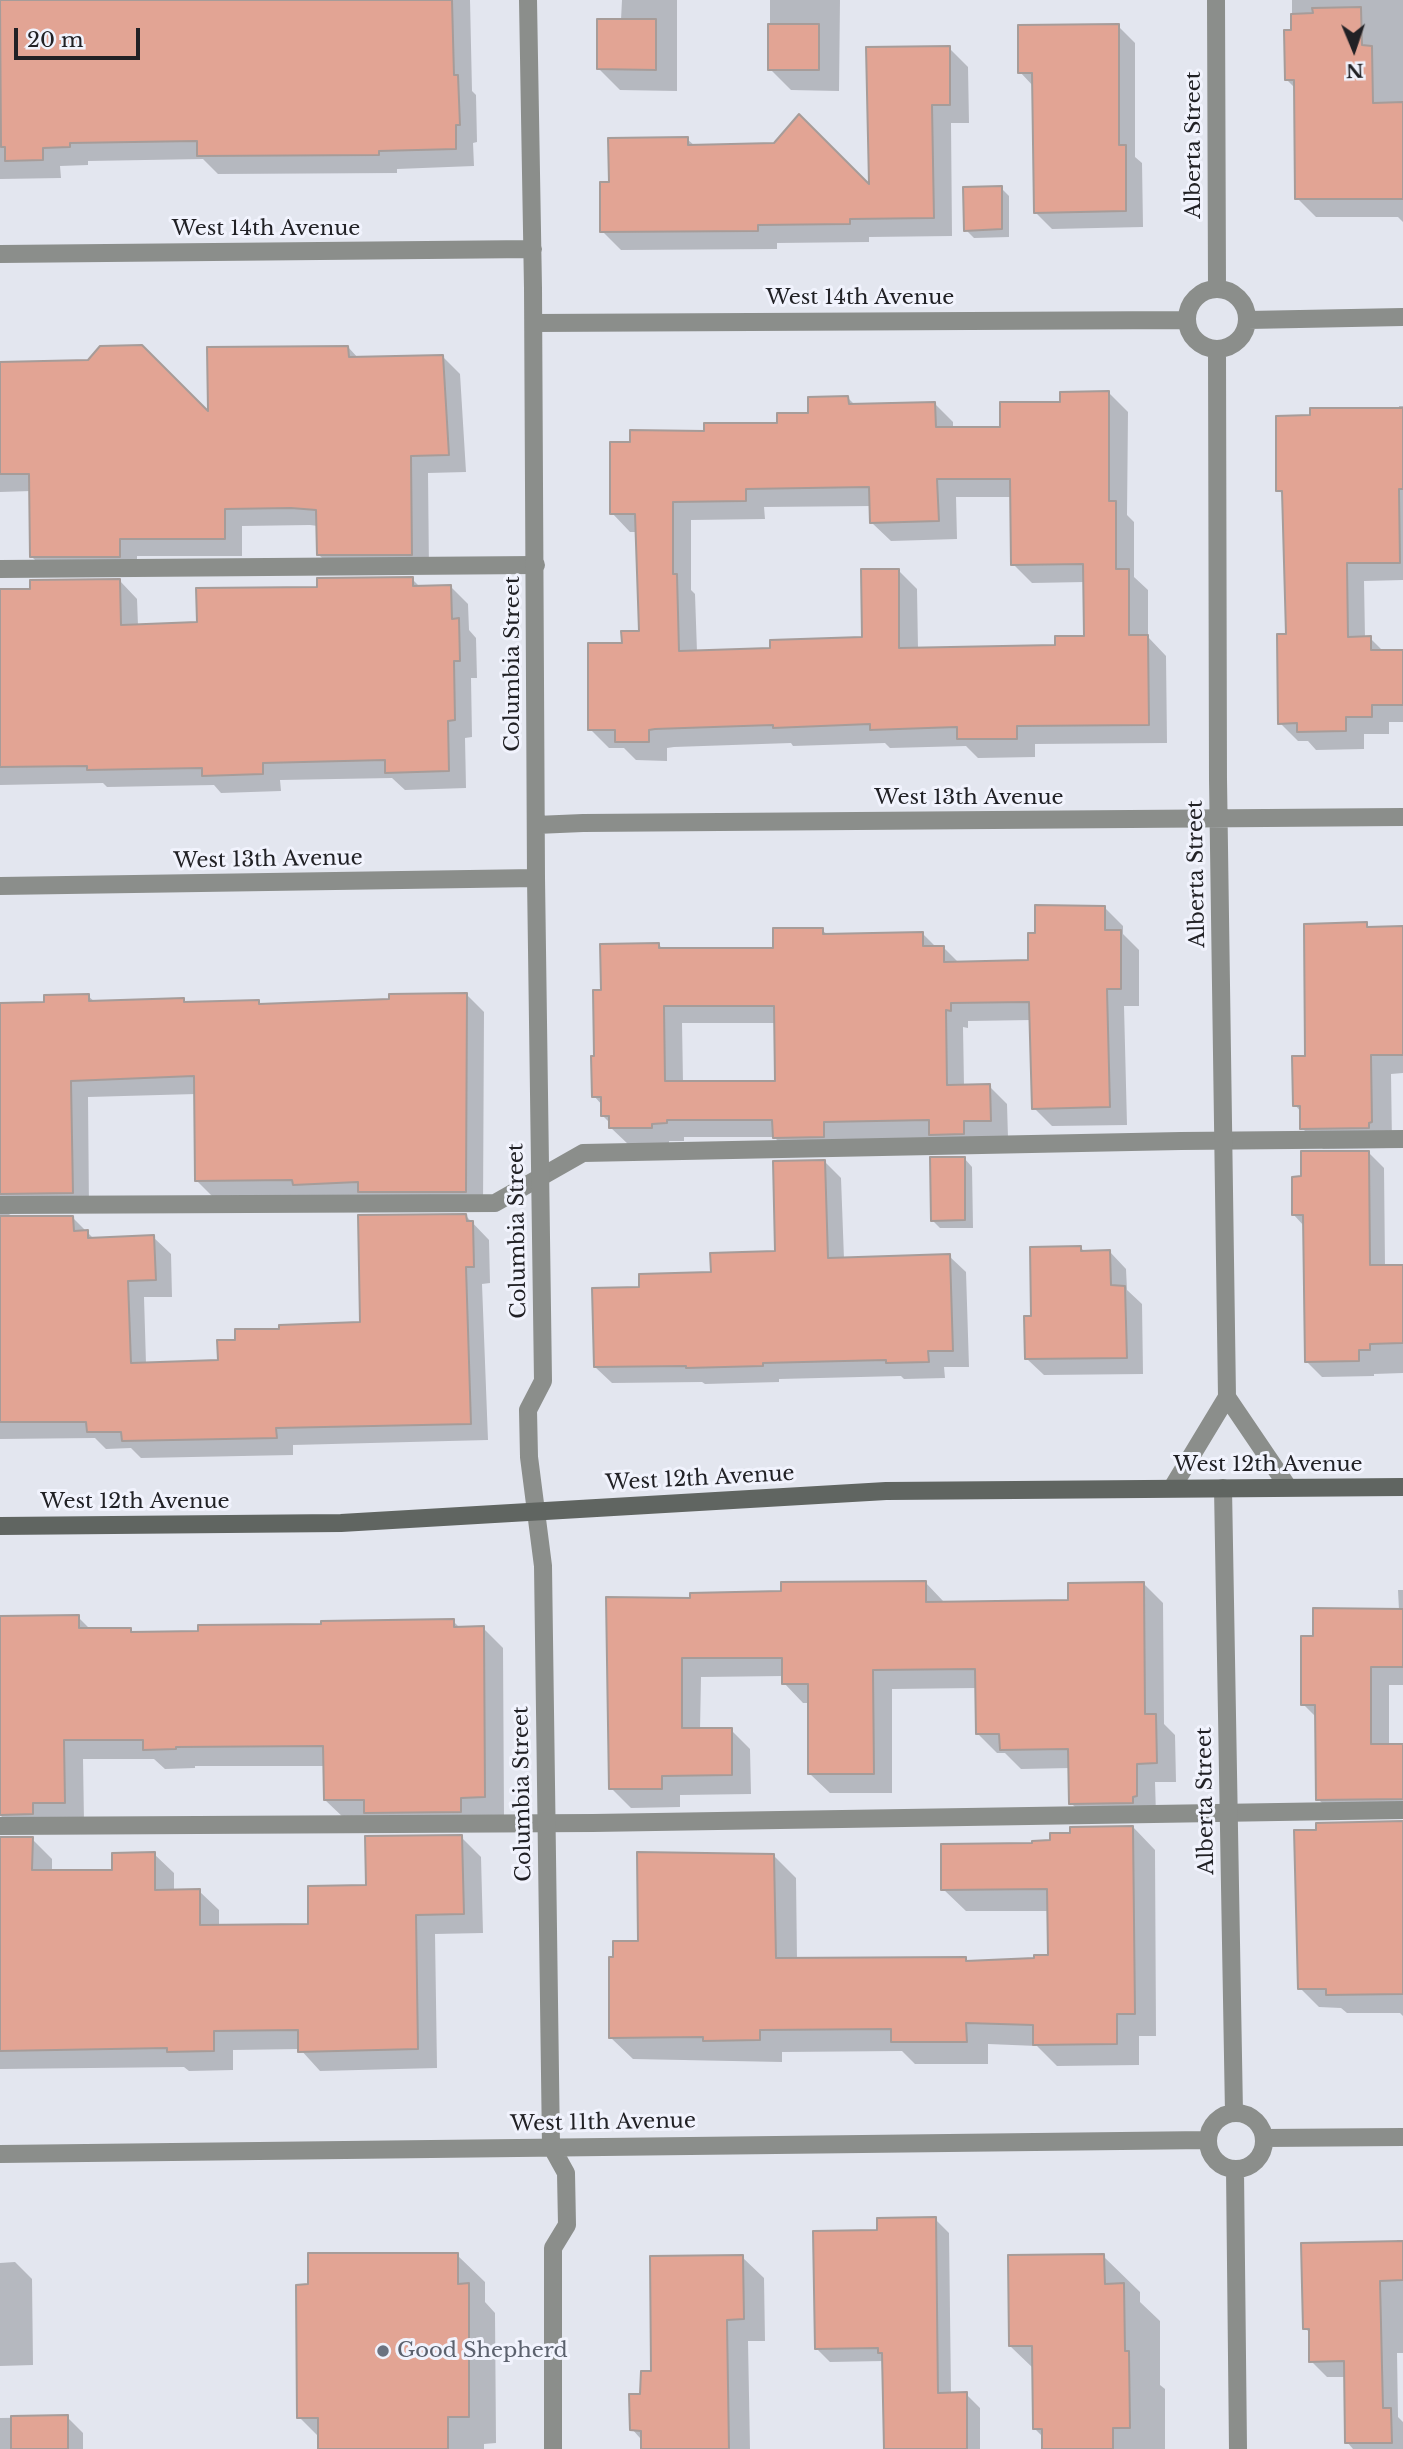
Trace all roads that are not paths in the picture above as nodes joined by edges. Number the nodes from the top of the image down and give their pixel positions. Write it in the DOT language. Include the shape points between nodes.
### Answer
graph roads {
  1 [pos="528,0"];
  2 [pos="1216,0"];
  3 [pos="533,249"];
  4 [pos="0,254"];
  5 [pos="1217,289"];
  6 [pos="1403,317"];
  7 [pos="1187,320"];
  8 [pos="1248,320"];
  9 [pos="534,323"];
  10 [pos="1217,350"];
  11 [pos="536,565"];
  12 [pos="0,569"];
  13 [pos="1403,817"];
  14 [pos="1219,819"];
  15 [pos="536,825"];
  16 [pos="536,878"];
  17 [pos="0,886"];
  18 [pos="1403,1139"];
  19 [pos="1224,1141"];
  20 [pos="540,1177"];
  21 [pos="0,1205"];
  22 [pos="1227,1397"];
  23 [pos="1403,1486"];
  24 [pos="1288,1487"];
  25 [pos="1172,1488"];
  26 [pos="1223,1488"];
  27 [pos="536,1511"];
  28 [pos="0,1526"];
  29 [pos="1403,1810"];
  30 [pos="1229,1812"];
  31 [pos="547,1823"];
  32 [pos="0,1826"];
  33 [pos="1234,2113"];
  34 [pos="1403,2137"];
  35 [pos="1265,2138"];
  36 [pos="1207,2140"];
  37 [pos="551,2146"];
  38 [pos="0,2154"];
  39 [pos="1235,2170"];
  40 [pos="554,2449"];
  41 [pos="1238,2449"];
  1 -- 3 [label="street, Columbia Street"];
  2 -- 5 [label="street, Alberta Street"];
  3 -- 4 [label="street, West 14th Avenue"];
  3 -- 9 [label="street, Columbia Street"];
  5 -- 7 [label="street" via="1199,295"];
  5 -- 8 [label="street" via="1235,295"];
  6 -- 8 [label="street"];
  7 -- 9 [label="street, West 14th Avenue"];
  7 -- 10 [label="street" via="1193,338"];
  8 -- 10 [label="street" via="1242,338"];
  9 -- 11 [label="street, Columbia Street"];
  10 -- 14 [label="street, Alberta Street"];
  11 -- 12 [label="street"];
  11 -- 15 [label="street, Columbia Street"];
  13 -- 14 [label="street, West 13th Avenue"];
  14 -- 15 [label="street, West 13th Avenue"];
  14 -- 19 [label="street, Alberta Street"];
  15 -- 16 [label="street, Columbia Street"];
  16 -- 17 [label="street, West 13th Avenue"];
  16 -- 20 [label="street, Columbia Street"];
  18 -- 19 [label="street"];
  19 -- 20 [label="street" via="583,1153"];
  19 -- 22 [label="street, Alberta Street"];
  20 -- 21 [label="street" via="495,1203"];
  20 -- 27 [label="street, Columbia Street" via="543,1381 528,1410"];
  22 -- 24 [label="street"];
  22 -- 25 [label="street"];
  23 -- 24 [label="street, West 12th Avenue"];
  24 -- 26 [label="street, West 12th Avenue"];
  25 -- 26 [label="street, West 12th Avenue"];
  25 -- 27 [label="street, West 12th Avenue" via="886,1491"];
  26 -- 30 [label="street, Alberta Street"];
  27 -- 28 [label="street, West 12th Avenue" via="341,1523"];
  27 -- 31 [label="street, Columbia Street" via="543,1566"];
  29 -- 30 [label="street"];
  30 -- 31 [label="street"];
  30 -- 33 [label="street, Alberta Street"];
  31 -- 32 [label="street"];
  31 -- 37 [label="street, Columbia Street"];
  33 -- 35 [label="street" via="1254,2119"];
  33 -- 36 [label="street" via="1216,2121"];
  34 -- 35 [label="street"];
  35 -- 39 [label="street" via="1258,2161"];
  36 -- 37 [label="street, West 11th Avenue"];
  36 -- 39 [label="street" via="1215,2160"];
  37 -- 38 [label="street, West 11th Avenue"];
  37 -- 40 [label="street, Columbia Street" via="566,2173 567,2225 553,2248"];
  39 -- 41 [label="street"];
}
